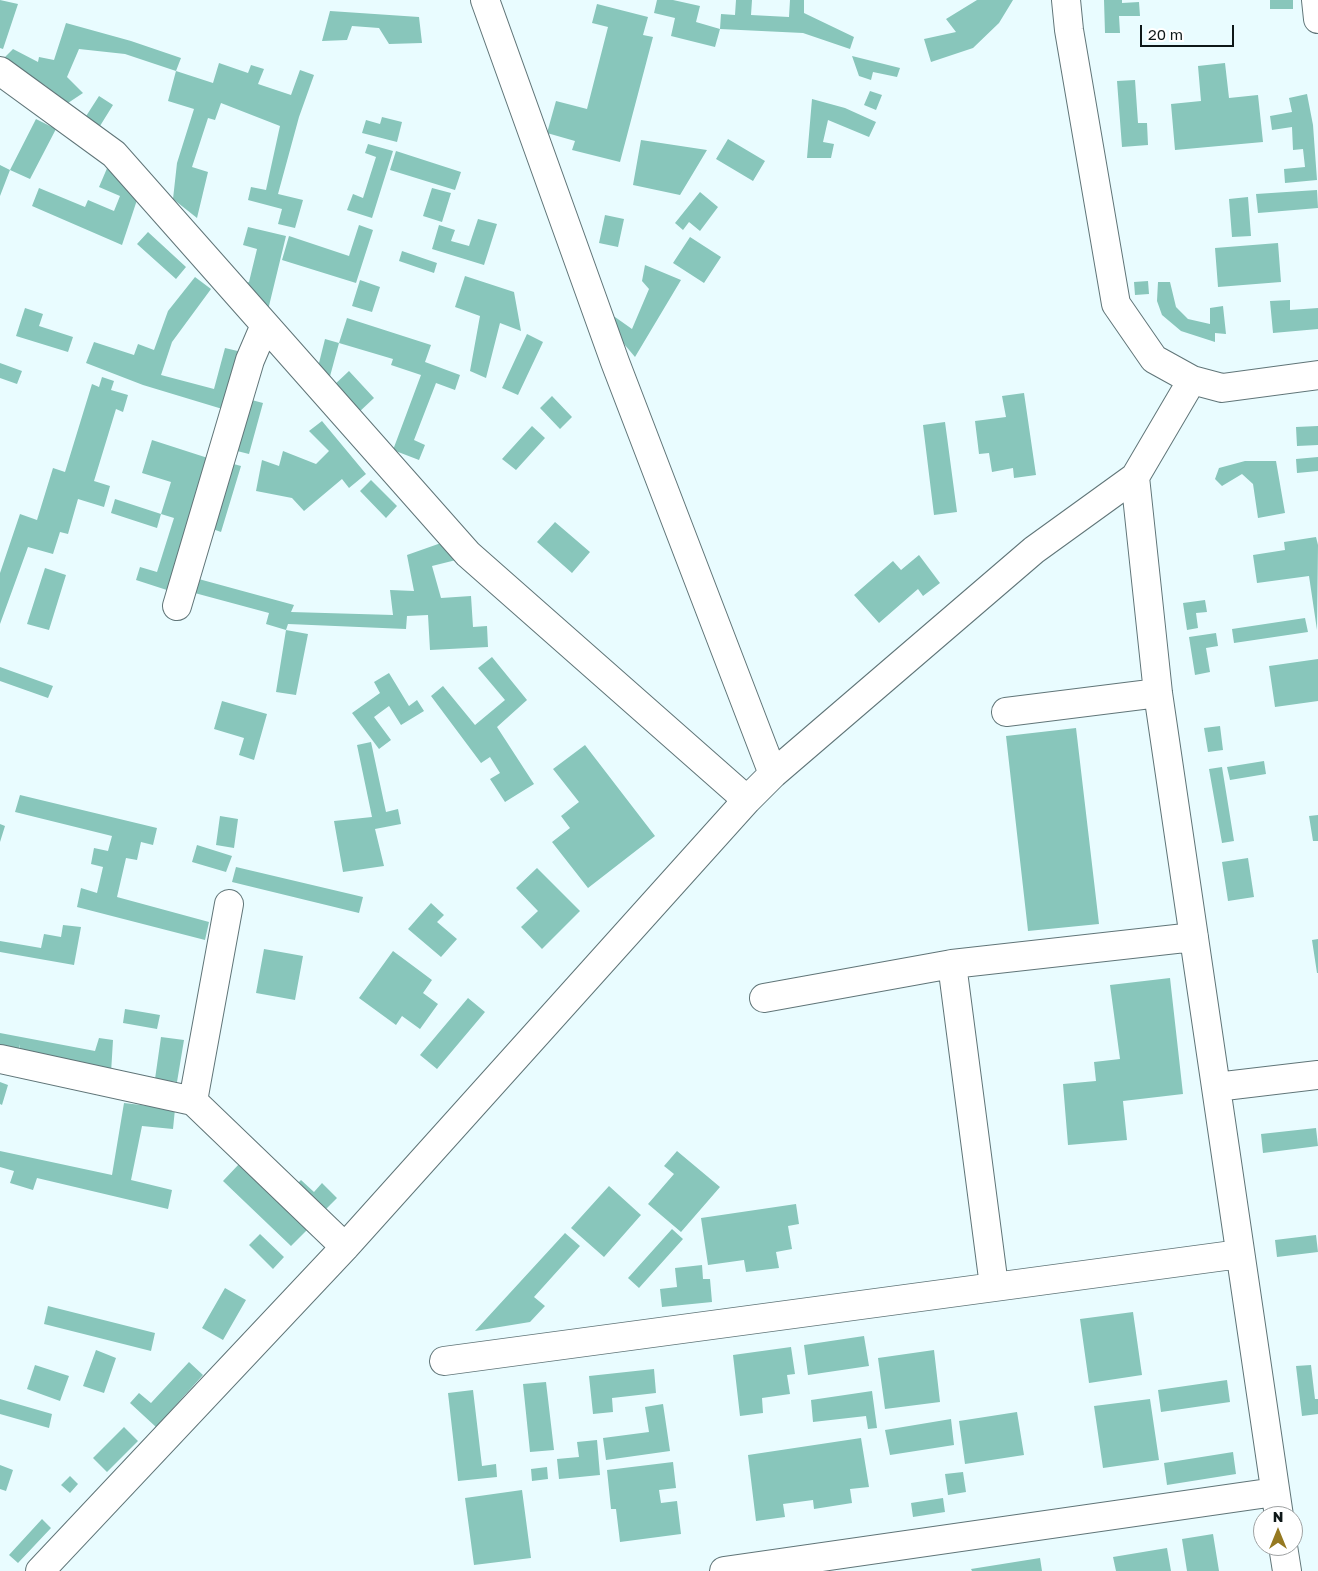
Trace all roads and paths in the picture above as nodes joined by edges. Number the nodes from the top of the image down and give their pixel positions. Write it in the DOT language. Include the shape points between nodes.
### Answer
graph roads {
  1 [pos="485,0"];
  2 [pos="1066,0"];
  3 [pos="1316,0"];
  4 [pos="1318,19"];
  5 [pos="0,71"];
  6 [pos="265,325"];
  7 [pos="1318,375"];
  8 [pos="1192,380"];
  9 [pos="1135,477"];
  10 [pos="177,606"];
  11 [pos="1158,693"];
  12 [pos="1006,712"];
  13 [pos="774,774"];
  14 [pos="747,800"];
  15 [pos="229,904"];
  16 [pos="1194,937"];
  17 [pos="952,964"];
  18 [pos="764,998"];
  19 [pos="0,1059"];
  20 [pos="1318,1075"];
  21 [pos="1216,1087"];
  22 [pos="193,1101"];
  23 [pos="345,1247"];
  24 [pos="1240,1254"];
  25 [pos="994,1286"];
  26 [pos="444,1361"];
  27 [pos="1277,1504"];
  28 [pos="1285,1556"];
  29 [pos="40,1571"];
  30 [pos="724,1571"];
  31 [pos="1287,1571"];
  1 -- 13 [label="street" via="615,362"];
  2 -- 8 [label="street" via="1116,304 1154,359"];
  3 -- 4 [label="street"];
  5 -- 6 [label="street" via="114,154"];
  6 -- 10 [label="street" via="250,360"];
  6 -- 14 [label="street" via="468,554"];
  7 -- 8 [label="street" via="1222,388"];
  8 -- 9 [label="street"];
  9 -- 11 [label="street"];
  9 -- 13 [label="street" via="1034,550"];
  11 -- 12 [label="street"];
  11 -- 16 [label="street"];
  13 -- 14 [label="street"];
  14 -- 23 [label="street"];
  15 -- 22 [label="street"];
  16 -- 17 [label="street"];
  16 -- 21 [label="street"];
  17 -- 18 [label="street"];
  17 -- 25 [label="street"];
  19 -- 22 [label="street"];
  20 -- 21 [label="street"];
  21 -- 24 [label="street"];
  22 -- 23 [label="street"];
  23 -- 29 [label="street"];
  24 -- 25 [label="street"];
  24 -- 27 [label="street"];
  25 -- 26 [label="street"];
  27 -- 30 [label="street"];
  28 -- 31 [label="street"];
}
